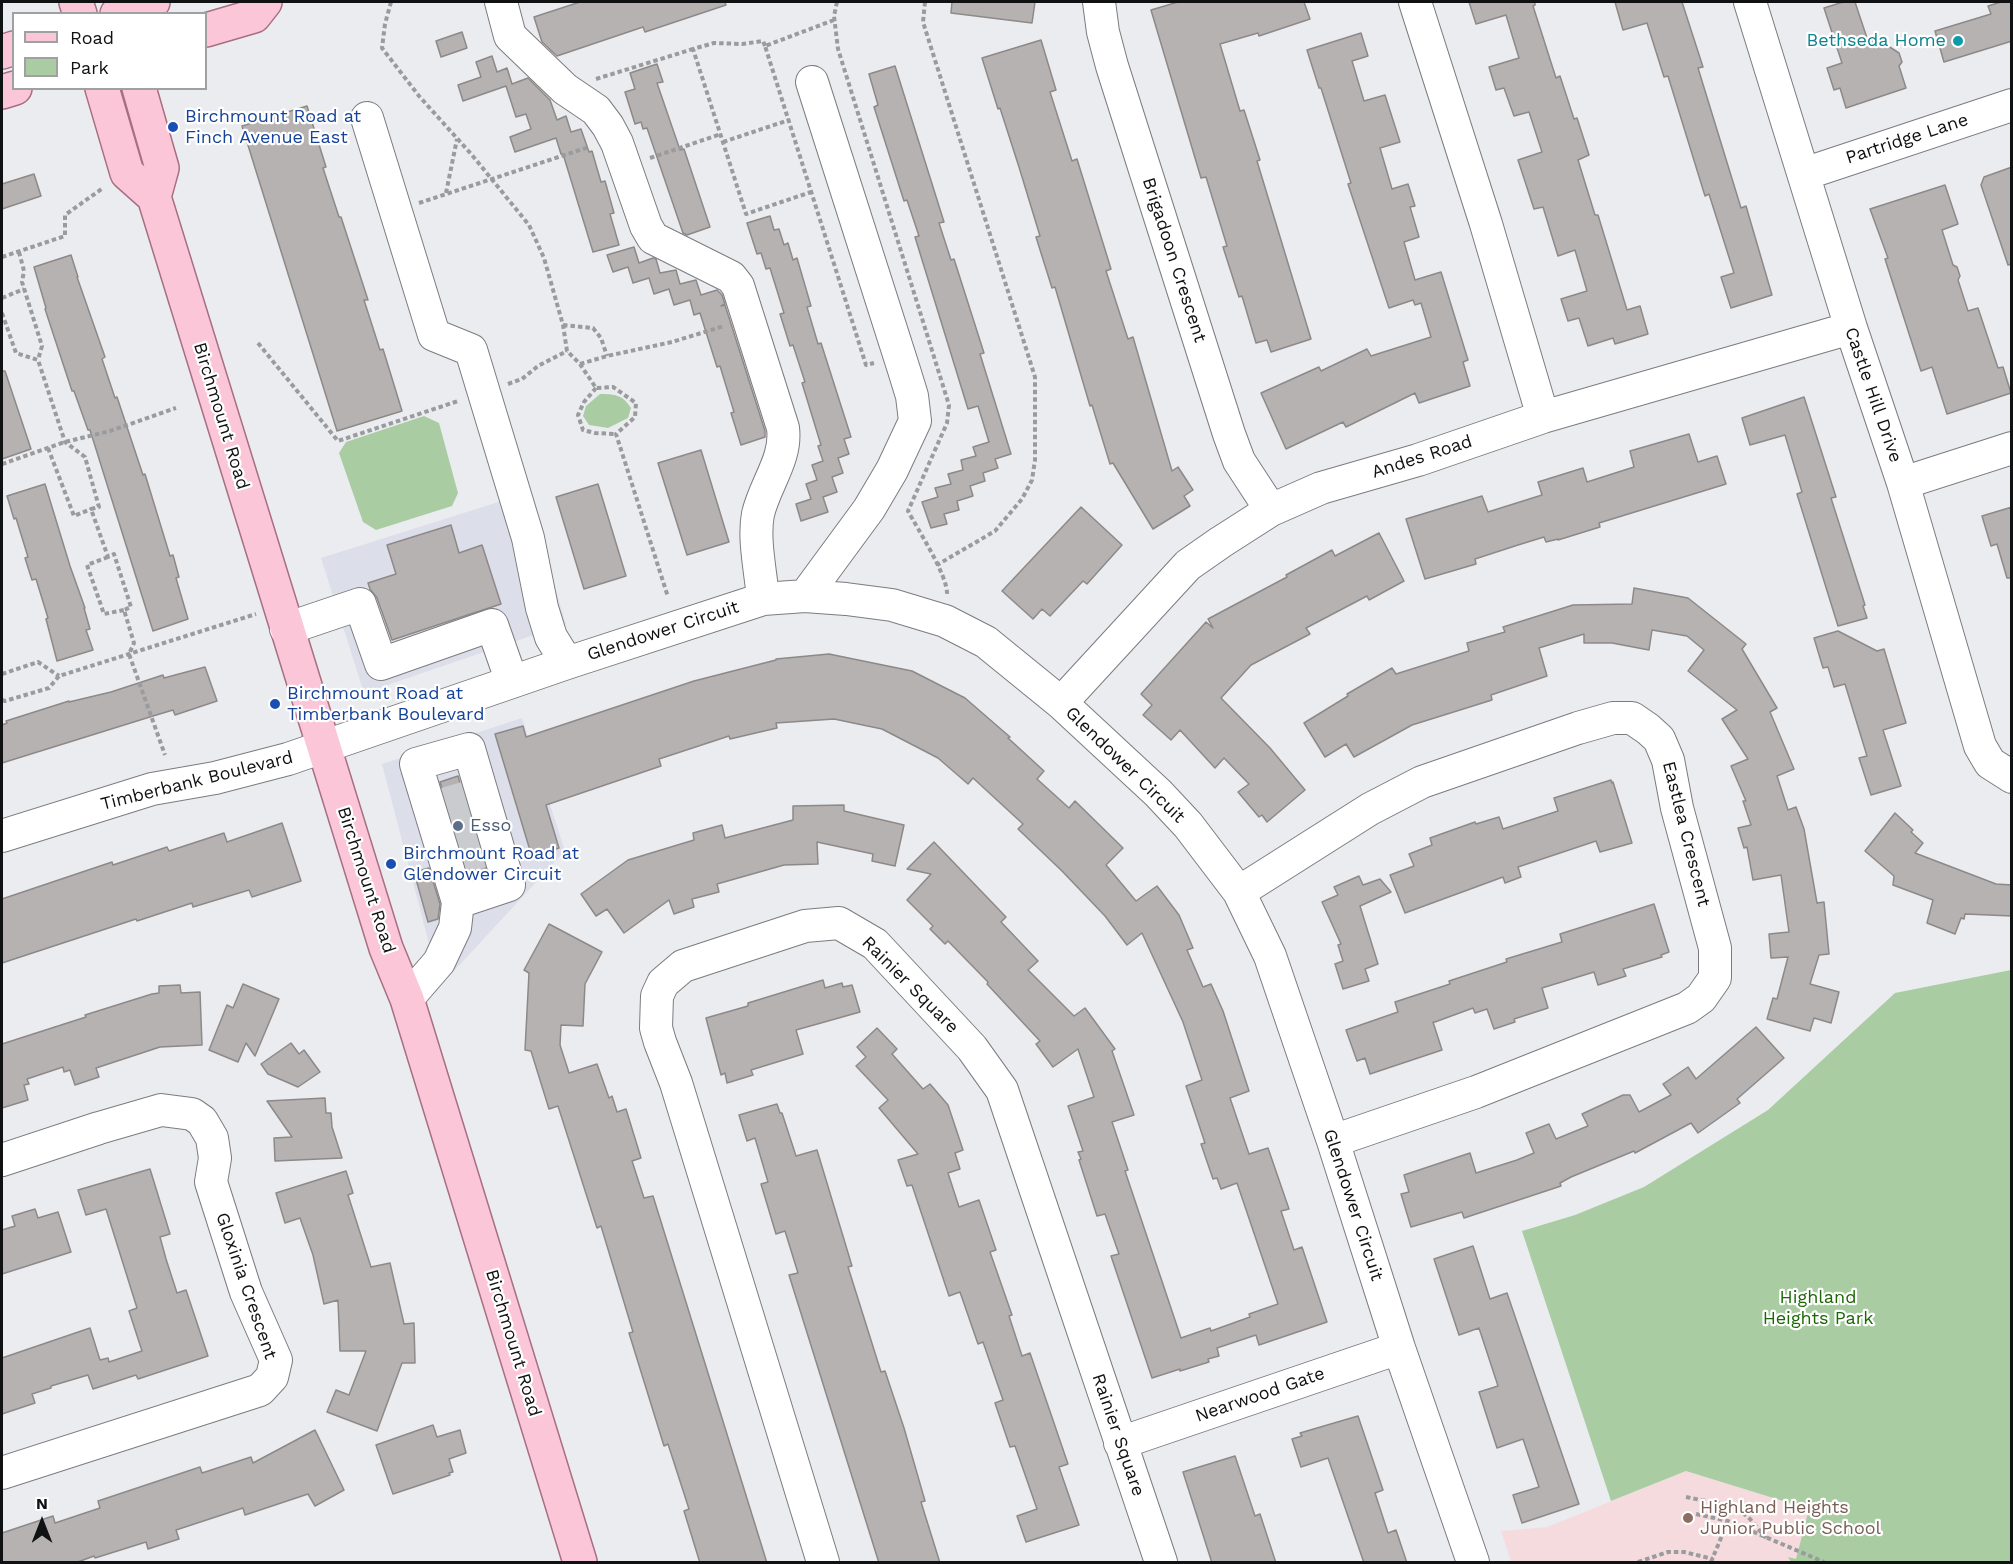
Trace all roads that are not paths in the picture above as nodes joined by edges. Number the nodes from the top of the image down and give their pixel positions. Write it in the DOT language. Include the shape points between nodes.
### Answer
graph roads {
  1 [pos="153,2"];
  2 [pos="265,2"];
  3 [pos="501,2"];
  4 [pos="1100,2"];
  5 [pos="1415,2"];
  6 [pos="1750,2"];
  7 [pos="120,12"];
  8 [pos="207,30"];
  9 [pos="812,82"];
  10 [pos="103,90"];
  11 [pos="140,90"];
  12 [pos="2012,105"];
  13 [pos="367,118"];
  14 [pos="1803,174"];
  15 [pos="154,196"];
  16 [pos="1851,328"];
  17 [pos="1543,417"];
  18 [pos="2012,448"];
  19 [pos="1903,483"];
  20 [pos="1271,510"];
  21 [pos="805,596"];
  22 [pos="763,599"];
  23 [pos="283,618"];
  24 [pos="567,663"];
  25 [pos="512,682"];
  26 [pos="1061,703"];
  27 [pos="423,713"];
  28 [pos="323,747"];
  29 [pos="437,758"];
  30 [pos="2012,777"];
  31 [pos="463,828"];
  32 [pos="2,836"];
  33 [pos="1239,892"];
  34 [pos="458,902"];
  35 [pos="406,999"];
  36 [pos="1333,1141"];
  37 [pos="2,1160"];
  38 [pos="1400,1348"];
  39 [pos="1120,1443"];
  40 [pos="2,1473"];
  41 [pos="580,1563"];
  42 [pos="823,1563"];
  43 [pos="1161,1563"];
  44 [pos="1473,1563"];
  1 -- 7 [label="main road"];
  2 -- 8 [label="main road" via="254,16"];
  3 -- 22 [label="street" via="510,36 566,89 596,110 620,153 653,238 731,277 738,286 784,437 757,525"];
  4 -- 20 [label="street, Brigadoon Crescent" via="1112,66 1229,434 1239,461"];
  5 -- 17 [label="street"];
  6 -- 14 [label="street, Castle Hill Drive"];
  9 -- 21 [label="street" via="907,379 915,421 869,509"];
  10 -- 15 [label="main road" via="127,173"];
  11 -- 15 [label="main road" via="162,168"];
  12 -- 14 [label="street, Partridge Lane"];
  13 -- 24 [label="street" via="434,335 471,350 528,538 542,608 551,637"];
  14 -- 16 [label="street, Castle Hill Drive"];
  15 -- 23 [label="main road, Birchmount Road"];
  16 -- 17 [label="street, Andes Road"];
  16 -- 19 [label="street, Castle Hill Drive"];
  17 -- 20 [label="street, Andes Road" via="1321,488"];
  18 -- 19 [label="street"];
  19 -- 30 [label="street, Castle Hill Drive" via="1980,746 1990,763"];
  20 -- 26 [label="street, Andes Road" via="1188,566"];
  21 -- 22 [label="street, Glendower Circuit"];
  21 -- 26 [label="street, Glendower Circuit" via="892,605 945,621 986,642"];
  22 -- 24 [label="street, Glendower Circuit"];
  23 -- 25 [label="street" via="360,604 381,664 492,625"];
  23 -- 28 [label="main road, Birchmount Road"];
  24 -- 25 [label="street, Glendower Circuit"];
  25 -- 27 [label="street, Glendower Circuit"];
  26 -- 33 [label="street, Glendower Circuit" via="1158,793"];
  27 -- 28 [label="street, Glendower Circuit"];
  27 -- 29 [label="street"];
  28 -- 32 [label="street, Timberbank Boulevard" via="215,778 152,789"];
  28 -- 35 [label="main road, Birchmount Road" via="386,948"];
  29 -- 31 [label="street" via="416,765"];
  29 -- 31 [label="street" via="469,749"];
  31 -- 34 [label="street"];
  31 -- 34 [label="street" via="508,885"];
  33 -- 36 [label="street, Glendower Circuit" via="1270,956"];
  33 -- 36 [label="street, Eastlea Crescent" via="1370,809 1422,782 1578,728 1613,718 1632,718 1659,739 1668,760 1715,948 1715,978 1701,998 1687,1008 1476,1092"];
  34 -- 35 [label="street" via="455,928 439,962"];
  35 -- 41 [label="main road, Birchmount Road"];
  36 -- 38 [label="street, Glendower Circuit"];
  37 -- 40 [label="street, Gloxinia Crescent" via="161,1110 192,1114 202,1121 212,1138 215,1158 211,1182 246,1292 276,1360 272,1377 260,1390"];
  38 -- 39 [label="street, Nearwood Gate"];
  38 -- 44 [label="street, Glendower Circuit"];
  39 -- 42 [label="street, Rainier Square" via="1002,1090 972,1048 875,944 839,923 805,926 683,966 663,983 657,996 656,1028"];
  39 -- 43 [label="street, Rainier Square"];
}
